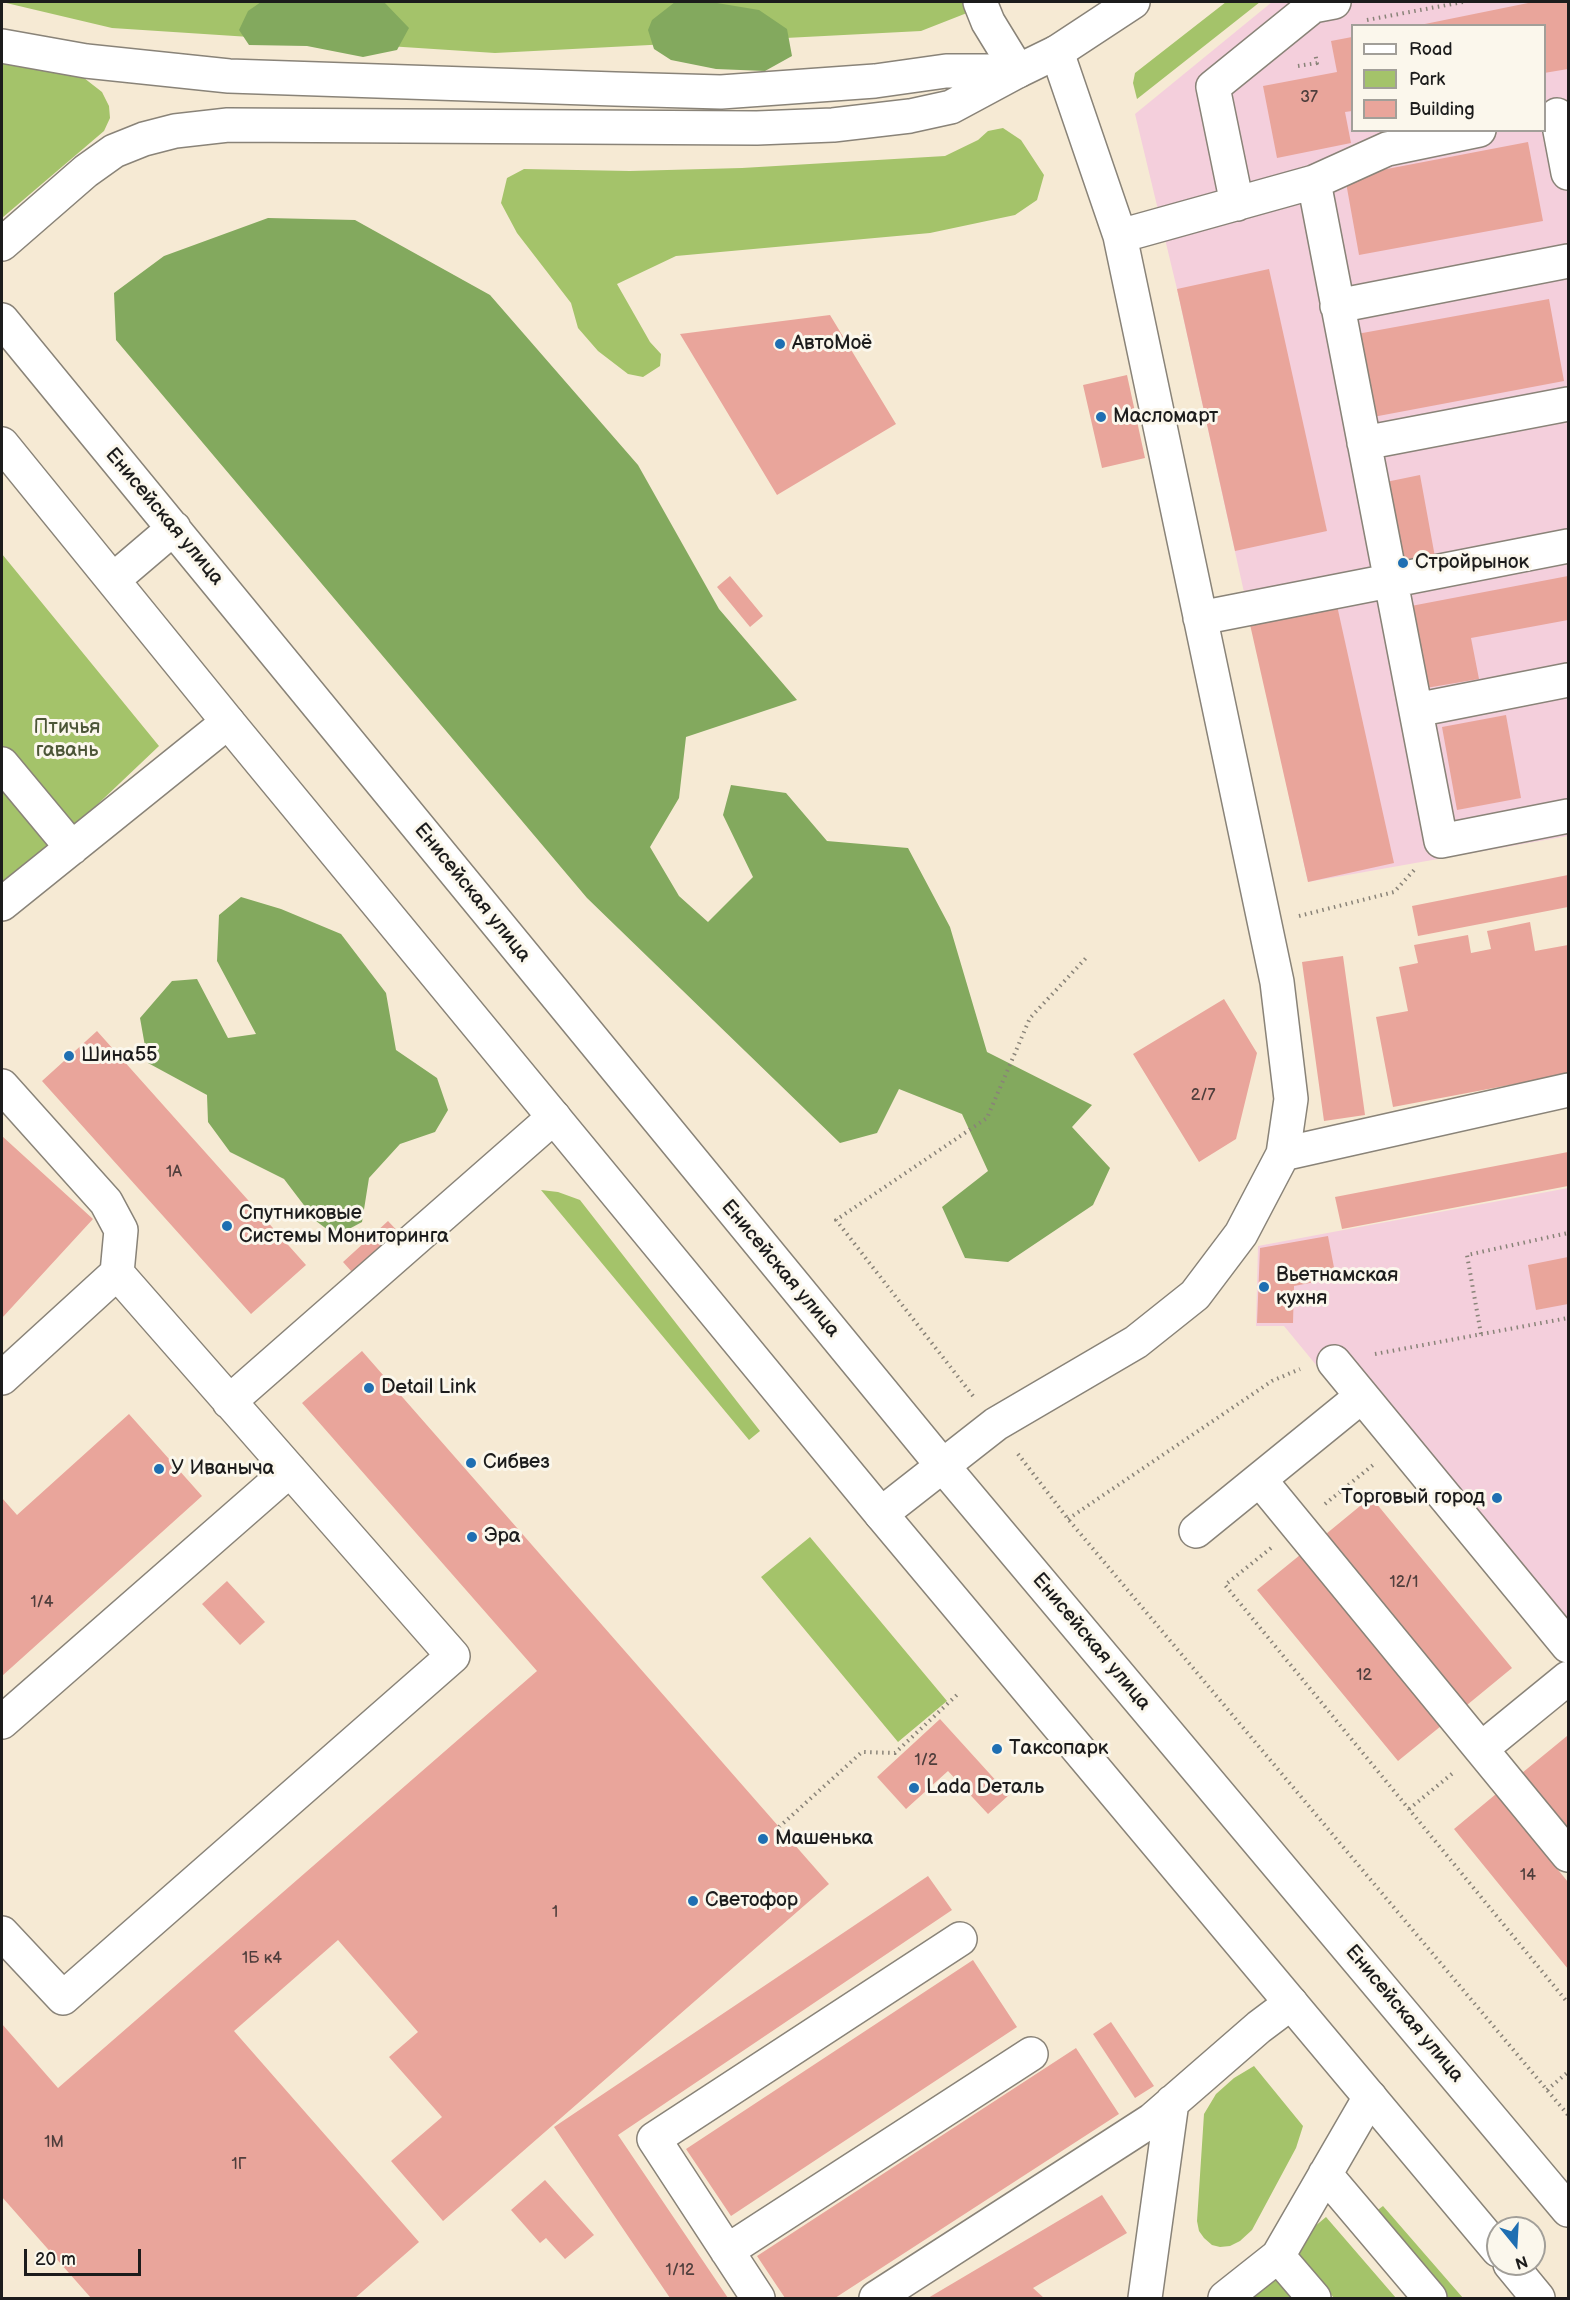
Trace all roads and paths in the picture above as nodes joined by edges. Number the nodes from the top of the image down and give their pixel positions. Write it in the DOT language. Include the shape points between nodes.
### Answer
graph roads {
  1 [pos="980,2"];
  2 [pos="1133,2"];
  3 [pos="1463,2"];
  4 [pos="1346,12"];
  5 [pos="2,46"];
  6 [pos="1057,52"];
  7 [pos="1314,52"];
  8 [pos="1294,67"];
  9 [pos="1017,71"];
  10 [pos="1557,115"];
  11 [pos="1469,132"];
  12 [pos="1569,173"];
  13 [pos="1314,182"];
  14 [pos="1237,204"];
  15 [pos="1120,236"];
  16 [pos="2,244"];
  17 [pos="1569,261"];
  18 [pos="1337,306"];
  19 [pos="2,320"];
  20 [pos="1569,404"];
  21 [pos="1364,443"];
  22 [pos="2,444"];
  23 [pos="174,528"];
  24 [pos="1569,546"];
  25 [pos="113,580"];
  26 [pos="1390,581"];
  27 [pos="1200,618"];
  28 [pos="1569,680"];
  29 [pos="1416,710"];
  30 [pos="228,722"];
  31 [pos="2,764"];
  32 [pos="1569,816"];
  33 [pos="1441,841"];
  34 [pos="72,848"];
  35 [pos="2,904"];
  36 [pos="1265,925"];
  37 [pos="1086,958"];
  38 [pos="2,1086"];
  39 [pos="1569,1090"];
  40 [pos="554,1117"];
  41 [pos="1283,1155"];
  42 [pos="1569,1233"];
  43 [pos="117,1273"];
  44 [pos="1481,1334"];
  45 [pos="1334,1362"];
  46 [pos="2,1378"];
  47 [pos="1362,1396"];
  48 [pos="229,1402"];
  49 [pos="996,1424"];
  50 [pos="942,1465"];
  51 [pos="290,1470"];
  52 [pos="1380,1474"];
  53 [pos="1260,1480"];
  54 [pos="881,1514"];
  55 [pos="1298,1526"];
  56 [pos="1196,1531"];
  57 [pos="1569,1646"];
  58 [pos="1569,1678"];
  59 [pos="959,1693"];
  60 [pos="2,1722"];
  61 [pos="1481,1749"];
  62 [pos="1409,1809"];
  63 [pos="779,1827"];
  64 [pos="1569,1855"];
  65 [pos="2,1933"];
  66 [pos="960,1939"];
  67 [pos="1292,2003"];
  68 [pos="1569,2003"];
  69 [pos="1031,2054"];
  70 [pos="1569,2072"];
  71 [pos="1547,2090"];
  72 [pos="1370,2097"];
  73 [pos="1172,2102"];
  74 [pos="1569,2115"];
  75 [pos="1325,2174"];
  76 [pos="1569,2210"];
  77 [pos="1486,2236"];
  78 [pos="727,2251"];
  79 [pos="1278,2256"];
  80 [pos="1520,2276"];
  81 [pos="758,2298"];
  82 [pos="876,2298"];
  83 [pos="1145,2298"];
  84 [pos="1226,2298"];
  85 [pos="1314,2298"];
  86 [pos="1430,2298"];
  87 [pos="1538,2298"];
  1 -- 9 [label="main road"];
  2 -- 6 [label="main road"];
  3 -- 4 [label="path"];
  4 -- 14 [label="main road" via="1313,6 1213,87"];
  5 -- 9 [label="main road" via="86,61 229,76 721,92 875,81 946,71"];
  6 -- 9 [label="main road"];
  6 -- 15 [label="main road"];
  7 -- 8 [label="path" via="1317,63"];
  9 -- 16 [label="main road" via="951,107 833,125 683,129 228,124 175,132 114,151"];
  10 -- 12 [label="main road"];
  11 -- 13 [label="main road" via="1387,149"];
  13 -- 14 [label="main road"];
  13 -- 18 [label="main road"];
  14 -- 15 [label="main road"];
  15 -- 27 [label="main road"];
  17 -- 18 [label="main road"];
  18 -- 21 [label="main road"];
  19 -- 23 [label="main road, Енисейская улица"];
  20 -- 21 [label="main road"];
  21 -- 26 [label="main road"];
  22 -- 25 [label="main road"];
  23 -- 25 [label="main road"];
  23 -- 50 [label="main road, Енисейская улица"];
  24 -- 26 [label="main road"];
  25 -- 30 [label="main road"];
  26 -- 27 [label="main road"];
  26 -- 29 [label="main road"];
  27 -- 36 [label="main road"];
  28 -- 29 [label="main road"];
  29 -- 33 [label="main road"];
  30 -- 34 [label="main road"];
  30 -- 40 [label="main road"];
  31 -- 34 [label="main road"];
  32 -- 33 [label="main road"];
  33 -- 36 [label="path" via="1394,892"];
  34 -- 35 [label="main road"];
  36 -- 41 [label="main road" via="1277,982 1291,1099"];
  37 -- 49 [label="path" via="1030,1018 987,1118 836,1220"];
  38 -- 43 [label="main road" via="106,1202 121,1230"];
  39 -- 41 [label="main road"];
  40 -- 48 [label="main road"];
  40 -- 54 [label="main road"];
  41 -- 49 [label="main road" via="1241,1234 1195,1295 1136,1342"];
  42 -- 44 [label="path" via="1467,1255"];
  43 -- 46 [label="main road"];
  43 -- 48 [label="main road"];
  45 -- 47 [label="main road"];
  47 -- 53 [label="main road"];
  47 -- 57 [label="main road"];
  48 -- 51 [label="main road"];
  49 -- 50 [label="main road"];
  49 -- 71 [label="path" via="1068,1519"];
  50 -- 54 [label="main road"];
  50 -- 76 [label="main road, Енисейская улица"];
  51 -- 60 [label="main road"];
  51 -- 65 [label="main road" via="453,1656 63,1998"];
  52 -- 55 [label="path" via="1373,1465"];
  53 -- 55 [label="main road"];
  53 -- 56 [label="main road"];
  54 -- 67 [label="main road"];
  55 -- 61 [label="main road"];
  55 -- 62 [label="path" via="1225,1585"];
  58 -- 61 [label="main road"];
  59 -- 63 [label="path" via="895,1753 862,1752"];
  61 -- 62 [label="path"];
  61 -- 64 [label="main road"];
  62 -- 68 [label="path"];
  66 -- 78 [label="main road" via="654,2139"];
  67 -- 72 [label="main road"];
  67 -- 73 [label="main road"];
  69 -- 78 [label="main road"];
  70 -- 71 [label="path"];
  71 -- 74 [label="path"];
  72 -- 75 [label="main road"];
  72 -- 77 [label="main road"];
  73 -- 82 [label="main road" via="1152,2120"];
  73 -- 83 [label="main road"];
  75 -- 79 [label="main road"];
  75 -- 86 [label="main road"];
  78 -- 81 [label="main road"];
  79 -- 84 [label="main road"];
  79 -- 85 [label="main road"];
  80 -- 87 [label="main road"];
}
